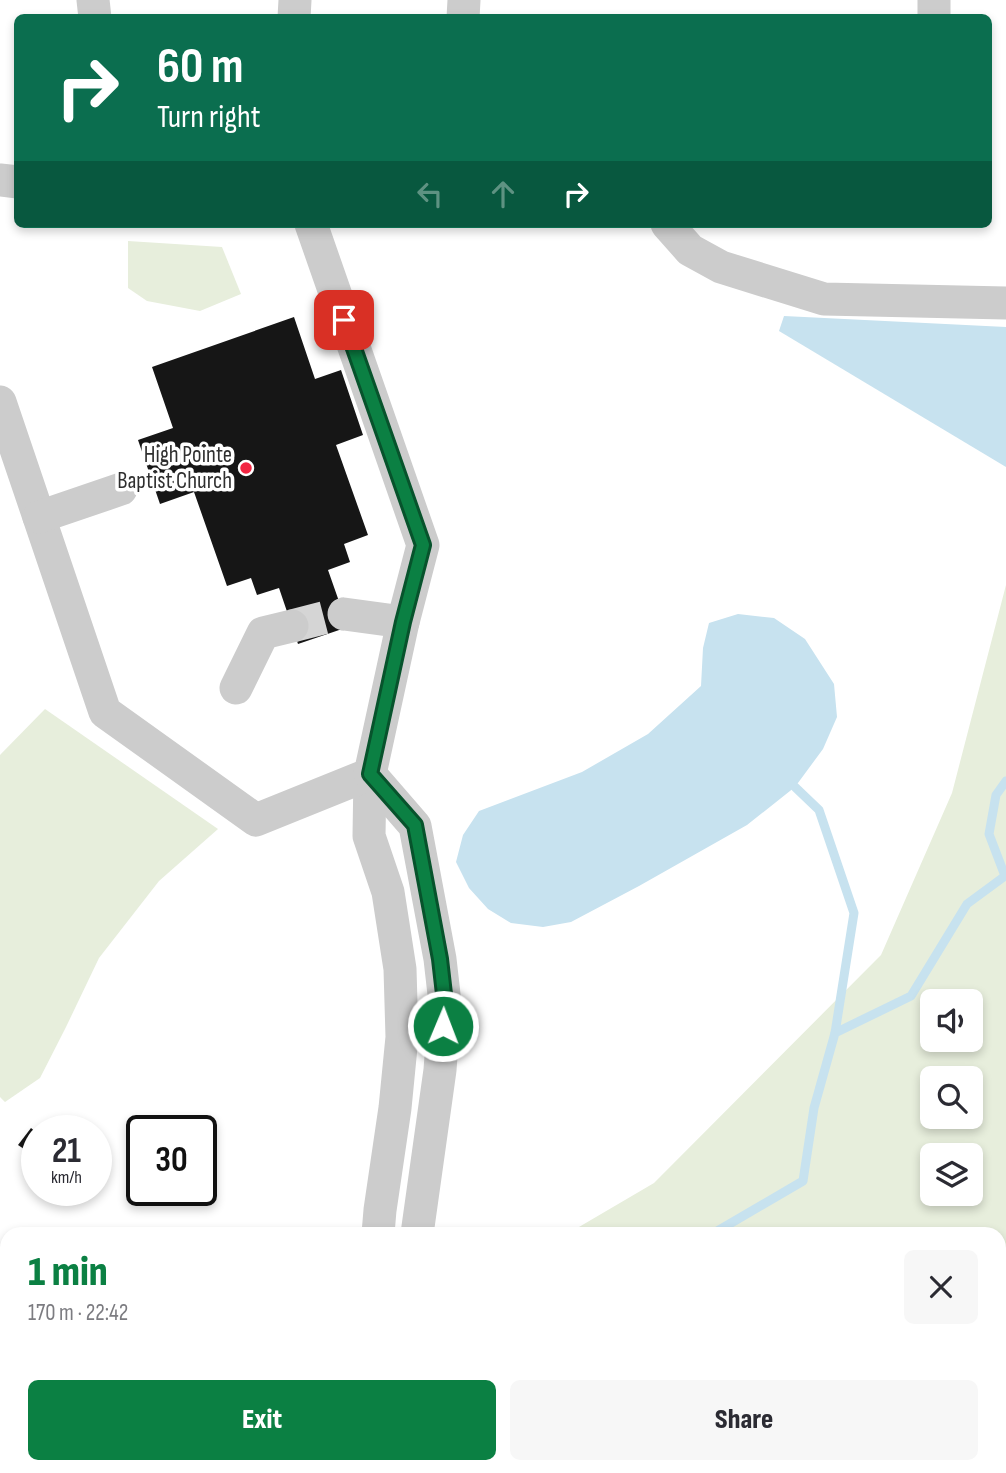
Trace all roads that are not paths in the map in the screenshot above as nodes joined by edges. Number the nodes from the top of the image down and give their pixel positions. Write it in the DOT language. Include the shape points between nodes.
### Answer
graph roads {
  1 [pos="311,228"];
  2 [pos="671,228"];
  3 [pos="1006,303"];
  4 [pos="0,402"];
  5 [pos="121,489"];
  6 [pos="39,517"];
  7 [pos="344,614"];
  8 [pos="403,622"];
  9 [pos="292,626"];
  10 [pos="236,688"];
  11 [pos="370,774"];
  12 [pos="379,1227"];
  13 [pos="418,1227"];
  1 -- 8 [label="street" via="423,545"];
  2 -- 3 [label="street" via="690,250 721,267 824,299"];
  4 -- 6 [label="street"];
  5 -- 6 [label="street"];
  6 -- 11 [label="street" via="105,712 256,820"];
  7 -- 8 [label="street"];
  8 -- 11 [label="street"];
  9 -- 10 [label="street" via="263,634"];
  11 -- 12 [label="street" via="369,835 388,891 400,970 402,1037"];
  11 -- 13 [label="street" via="415,825 445,1003"];
}
